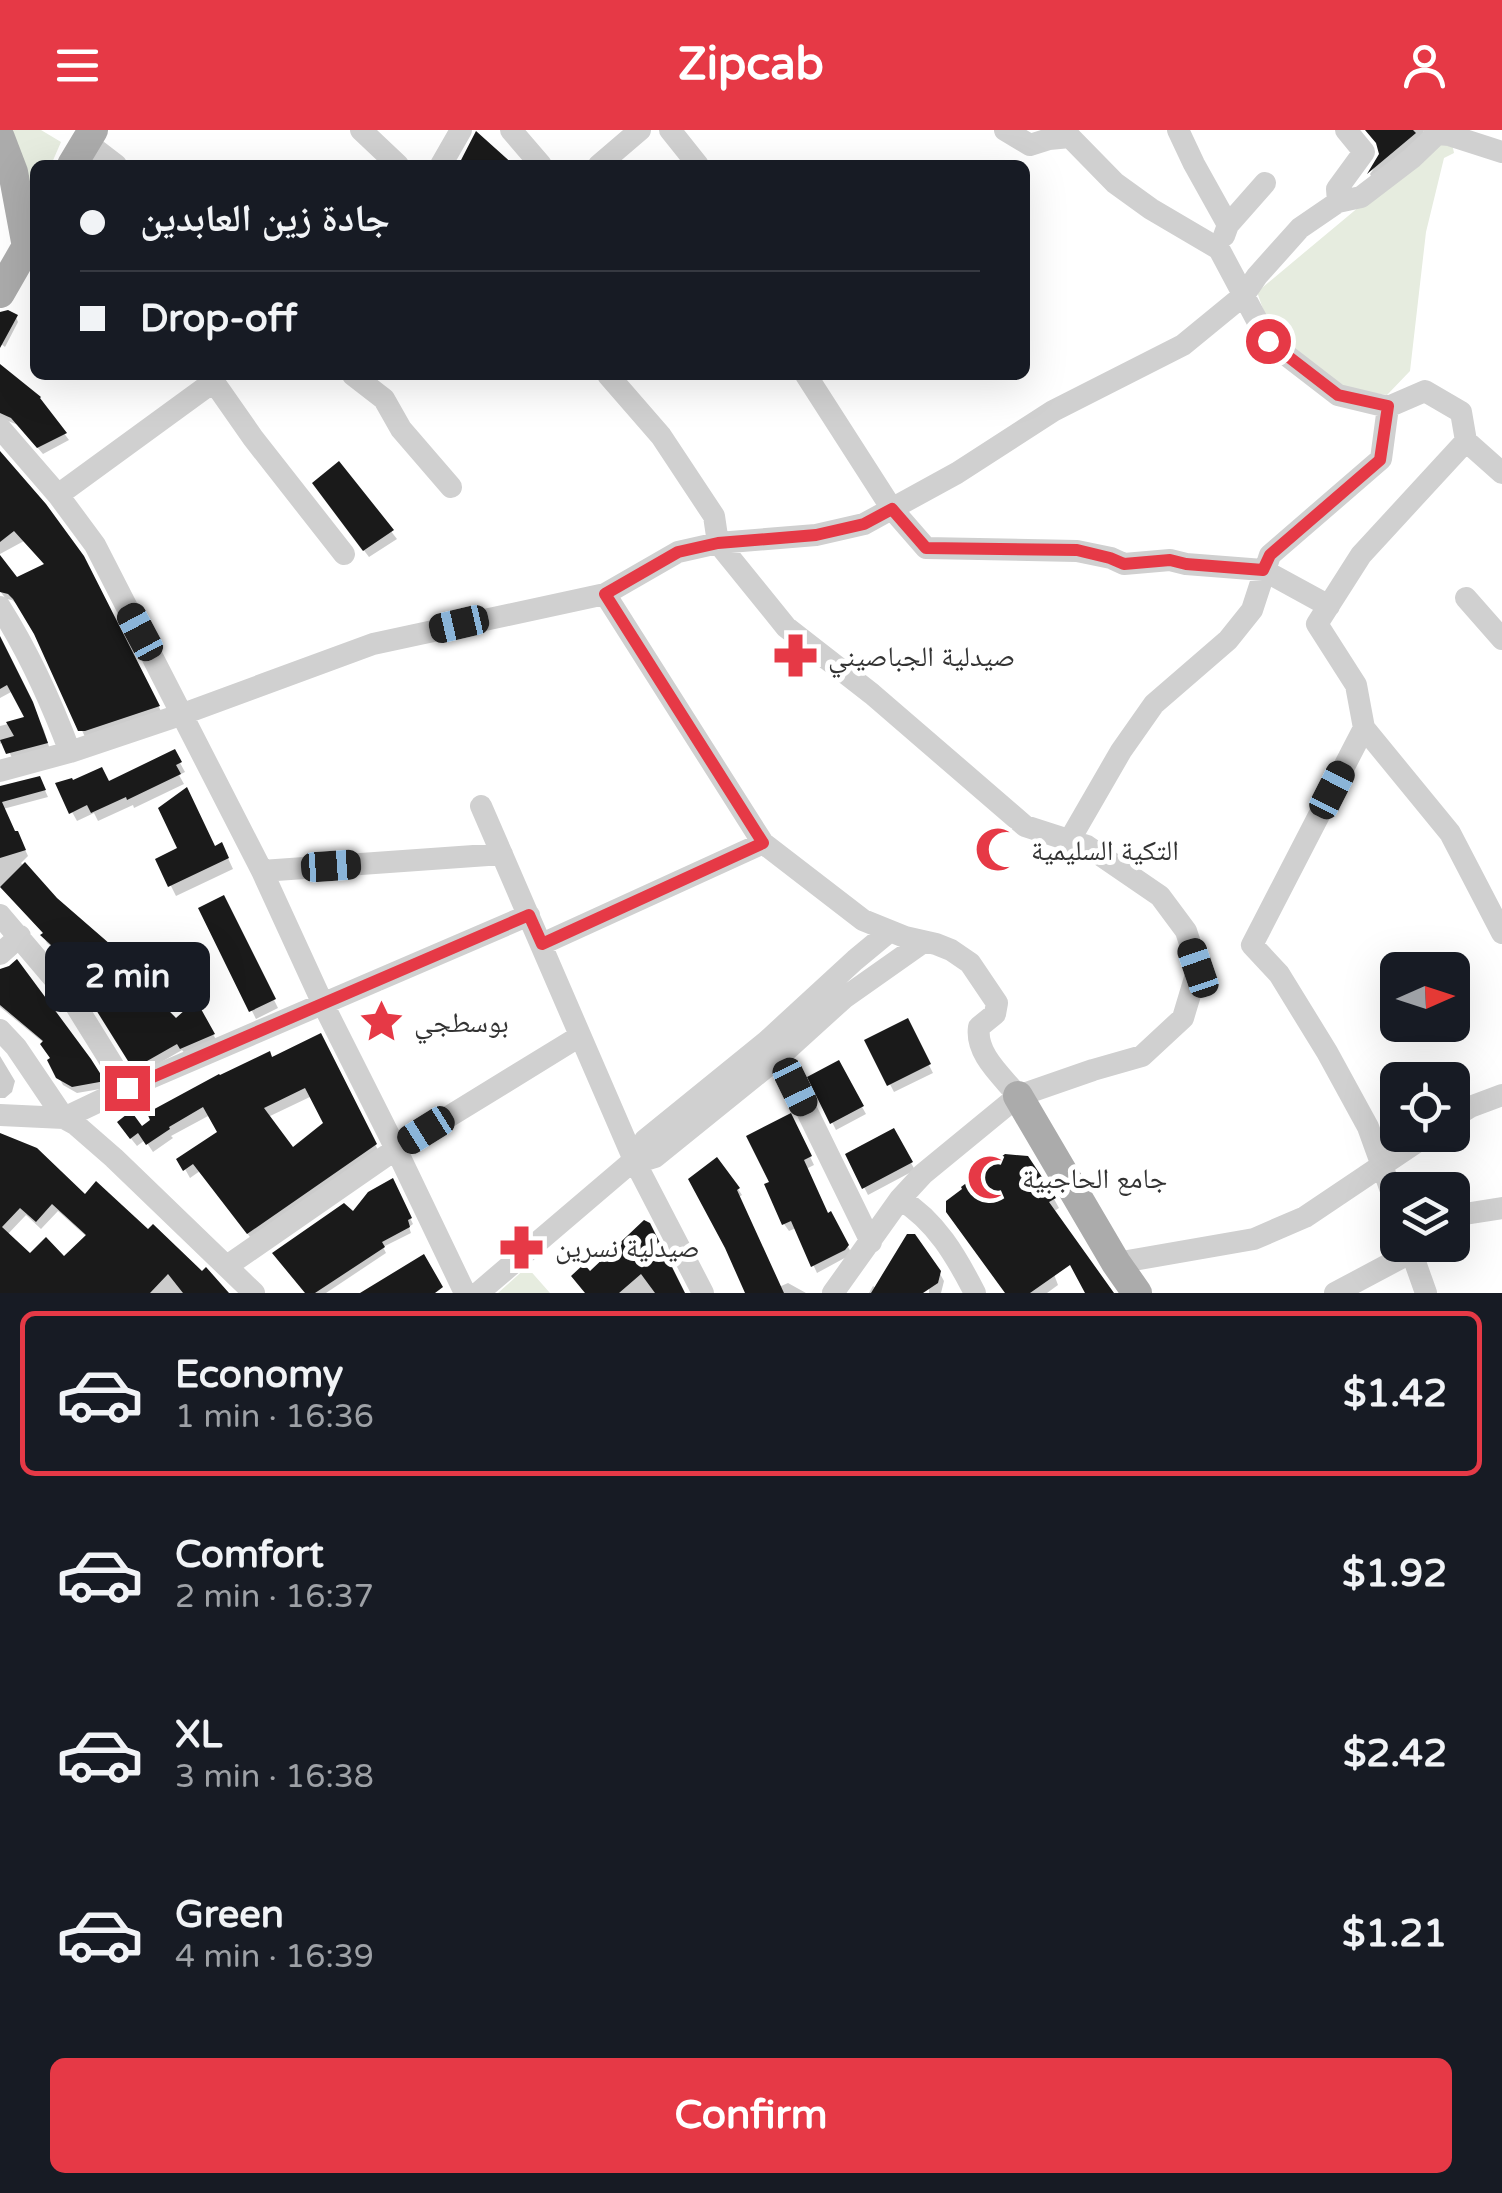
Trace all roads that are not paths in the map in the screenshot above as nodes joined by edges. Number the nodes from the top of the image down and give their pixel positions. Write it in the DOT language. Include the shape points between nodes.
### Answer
graph roads {
  1 [pos="360,130"];
  2 [pos="461,130"];
  3 [pos="511,130"];
  4 [pos="640,130"];
  5 [pos="670,130"];
  6 [pos="1004,130"];
  7 [pos="1178,130"];
  8 [pos="1346,130"];
  9 [pos="1443,132"];
  10 [pos="0,138"];
  11 [pos="80,142"];
  12 [pos="1502,152"];
  13 [pos="108,160"];
  14 [pos="393,160"];
  15 [pos="443,160"];
  16 [pos="537,160"];
  17 [pos="605,160"];
  18 [pos="694,160"];
  19 [pos="1265,184"];
  20 [pos="1338,202"];
  21 [pos="1228,225"];
  22 [pos="30,235"];
  23 [pos="30,241"];
  24 [pos="1220,249"];
  25 [pos="2,286"];
  26 [pos="1244,295"];
  27 [pos="208,380"];
  28 [pos="212,380"];
  29 [pos="359,380"];
  30 [pos="612,380"];
  31 [pos="809,380"];
  32 [pos="1388,406"];
  33 [pos="0,428"];
  34 [pos="1466,442"];
  35 [pos="1502,474"];
  36 [pos="451,487"];
  37 [pos="58,494"];
  38 [pos="892,509"];
  39 [pos="718,543"];
  40 [pos="344,554"];
  41 [pos="1263,570"];
  42 [pos="605,594"];
  43 [pos="1466,598"];
  44 [pos="1328,606"];
  45 [pos="0,607"];
  46 [pos="1502,639"];
  47 [pos="183,714"];
  48 [pos="1364,728"];
  49 [pos="70,752"];
  50 [pos="0,771"];
  51 [pos="481,806"];
  52 [pos="1069,841"];
  53 [pos="763,843"];
  54 [pos="502,854"];
  55 [pos="262,872"];
  56 [pos="0,915"];
  57 [pos="529,915"];
  58 [pos="890,931"];
  59 [pos="1502,934"];
  60 [pos="20,936"];
  61 [pos="922,942"];
  62 [pos="542,944"];
  63 [pos="0,954"];
  64 [pos="848,981"];
  65 [pos="323,1004"];
  66 [pos="0,1030"];
  67 [pos="580,1036"];
  68 [pos="780,1056"];
  69 [pos="127,1088"];
  70 [pos="1502,1095"];
  71 [pos="1018,1096"];
  72 [pos="1470,1107"];
  73 [pos="0,1115"];
  74 [pos="64,1118"];
  75 [pos="396,1149"];
  76 [pos="1399,1152"];
  77 [pos="634,1160"];
  78 [pos="1382,1163"];
  79 [pos="1385,1172"];
  80 [pos="900,1199"];
  81 [pos="1502,1208"];
  82 [pos="1470,1213"];
  83 [pos="870,1242"];
  84 [pos="1387,1262"];
  85 [pos="1416,1262"];
  86 [pos="1116,1263"];
  87 [pos="227,1266"];
  88 [pos="254,1293"];
  89 [pos="464,1293"];
  90 [pos="478,1293"];
  91 [pos="703,1293"];
  92 [pos="833,1293"];
  93 [pos="976,1293"];
  94 [pos="1136,1293"];
  95 [pos="1335,1293"];
  96 [pos="1426,1293"];
  1 -- 14 [label="street"];
  2 -- 15 [label="street"];
  3 -- 16 [label="street"];
  4 -- 17 [label="street"];
  5 -- 18 [label="street"];
  6 -- 24 [label="street" via="1030,145 1070,137 1116,183"];
  7 -- 21 [label="street"];
  8 -- 20 [label="street" via="1364,152 1337,189"];
  9 -- 12 [label="street"];
  9 -- 20 [label="street" via="1361,196"];
  10 -- 22 [label="main road"];
  11 -- 13 [label="street"];
  19 -- 21 [label="street"];
  20 -- 26 [label="street" via="1300,228"];
  21 -- 24 [label="street"];
  23 -- 25 [label="main road"];
  24 -- 26 [label="street"];
  26 -- 32 [label="street" via="1268,341 1338,395"];
  26 -- 38 [label="street" via="1183,345 1054,411"];
  27 -- 37 [label="street"];
  28 -- 40 [label="street"];
  29 -- 36 [label="street" via="384,399 401,430"];
  30 -- 39 [label="street" via="661,436 714,516"];
  31 -- 38 [label="street"];
  32 -- 34 [label="street" via="1425,391 1461,412"];
  32 -- 41 [label="street" via="1380,460 1270,555"];
  33 -- 37 [label="street"];
  34 -- 35 [label="street"];
  34 -- 44 [label="street" via="1361,555"];
  37 -- 47 [label="street" via="96,545"];
  38 -- 39 [label="street" via="864,524 816,535"];
  38 -- 41 [label="street" via="926,548 1077,550 1124,564 1170,560"];
  39 -- 42 [label="street" via="678,552"];
  39 -- 52 [label="street" via="786,627 1025,826"];
  41 -- 44 [label="street"];
  41 -- 52 [label="street" via="1252,610 1228,640 1154,704"];
  42 -- 47 [label="street" via="373,644"];
  42 -- 53 [label="street"];
  43 -- 46 [label="street"];
  44 -- 48 [label="street" via="1317,624 1356,686"];
  45 -- 49 [label="street" via="50,698"];
  47 -- 49 [label="street"];
  47 -- 55 [label="street"];
  48 -- 59 [label="street" via="1450,833"];
  48 -- 78 [label="street" via="1252,945 1279,974 1327,1052"];
  49 -- 50 [label="street"];
  51 -- 54 [label="street"];
  52 -- 71 [label="street" via="1087,846 1160,896 1186,931 1198,968 1182,1018 1142,1056"];
  53 -- 58 [label="street" via="842,906"];
  53 -- 62 [label="street"];
  54 -- 55 [label="street"];
  54 -- 57 [label="street"];
  55 -- 65 [label="street"];
  56 -- 60 [label="street"];
  57 -- 62 [label="street"];
  57 -- 65 [label="street"];
  58 -- 61 [label="street"];
  58 -- 64 [label="street"];
  60 -- 63 [label="street"];
  60 -- 69 [label="street" via="73,1000"];
  61 -- 64 [label="street"];
  61 -- 71 [label="street" via="970,963 997,1002 995,1014 980,1027 980,1049"];
  62 -- 67 [label="street"];
  64 -- 68 [label="street"];
  64 -- 77 [label="street" via="645,1140"];
  65 -- 69 [label="street"];
  65 -- 75 [label="street"];
  66 -- 74 [label="street"];
  67 -- 75 [label="street"];
  67 -- 77 [label="street"];
  68 -- 77 [label="street" via="655,1157"];
  68 -- 83 [label="street"];
  69 -- 74 [label="street"];
  70 -- 72 [label="street"];
  71 -- 80 [label="street"];
  71 -- 86 [label="main road"];
  73 -- 74 [label="street"];
  74 -- 87 [label="street"];
  75 -- 87 [label="street"];
  75 -- 89 [label="street"];
  76 -- 78 [label="street"];
  77 -- 90 [label="street"];
  77 -- 91 [label="street"];
  78 -- 79 [label="street"];
  78 -- 86 [label="street" via="1305,1218 1254,1239"];
  80 -- 83 [label="street"];
  80 -- 93 [label="street" via="938,1230"];
  81 -- 82 [label="street"];
  83 -- 92 [label="street"];
  84 -- 95 [label="street"];
  85 -- 96 [label="street"];
  86 -- 94 [label="main road"];
  87 -- 88 [label="street"];
}
